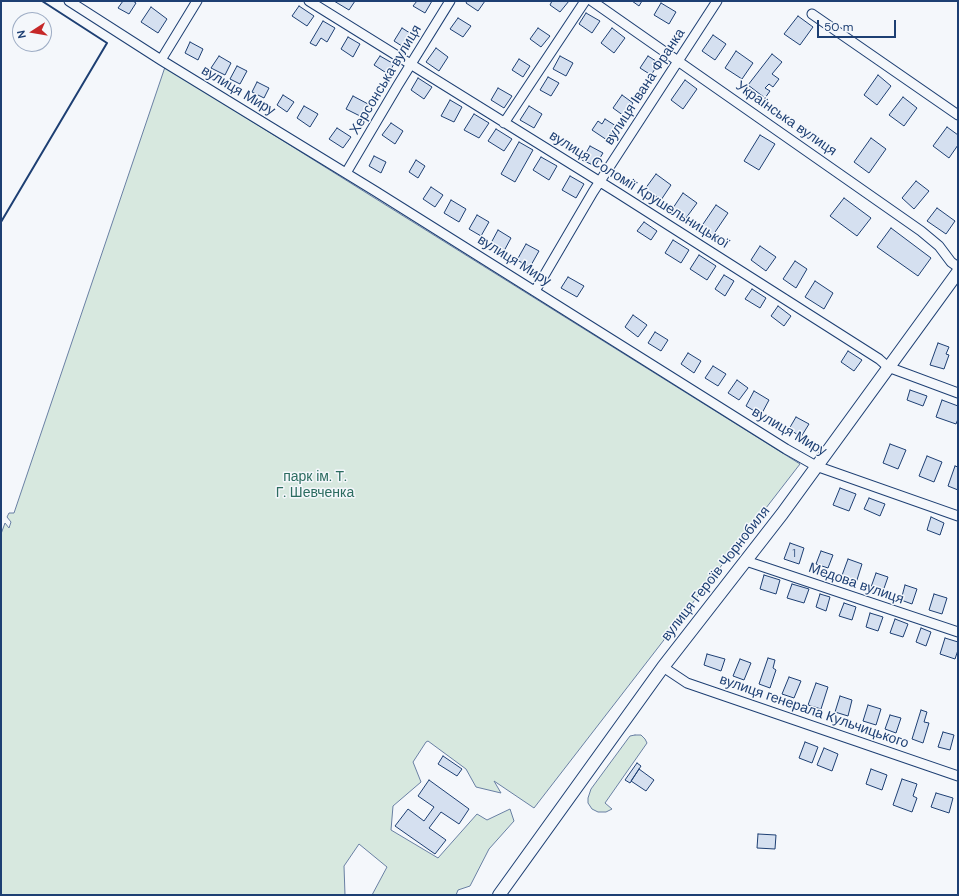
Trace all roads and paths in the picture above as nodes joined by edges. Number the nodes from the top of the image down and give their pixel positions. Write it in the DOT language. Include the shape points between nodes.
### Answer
graph roads {
  1 [pos="69,1"];
  2 [pos="197,1"];
  3 [pos="309,1"];
  4 [pos="327,1"];
  5 [pos="450,1"];
  6 [pos="585,1"];
  7 [pos="592,1"];
  8 [pos="717,1"];
  9 [pos="322,9"];
  10 [pos="812,14"];
  11 [pos="161,60"];
  12 [pos="677,60"];
  13 [pos="410,65"];
  14 [pos="958,115"];
  15 [pos="504,123"];
  16 [pos="346,173"];
  17 [pos="600,182"];
  18 [pos="958,267"];
  19 [pos="958,272"];
  20 [pos="535,291"];
  21 [pos="888,367"];
  22 [pos="958,394"];
  23 [pos="816,466"];
  24 [pos="958,516"];
  25 [pos="746,561"];
  26 [pos="958,632"];
  27 [pos="663,667"];
  28 [pos="958,776"];
  29 [pos="499,895"];
  1 -- 11 [label="street, вулиця Миру"];
  2 -- 11 [label="street"];
  3 -- 9 [label="street, вулиця Соломії Крушельницької"];
  4 -- 9 [label="street"];
  5 -- 13 [label="street, Херсонська вулиця"];
  6 -- 15 [label="street"];
  7 -- 12 [label="street, Українська вулиця"];
  8 -- 12 [label="street, вулиця Івана Франка"];
  9 -- 13 [label="street, вулиця Соломії Крушельницької"];
  10 -- 14 [label="street"];
  11 -- 16 [label="street, вулиця Миру"];
  12 -- 17 [label="street, вулиця Івана Франка"];
  12 -- 18 [label="street, Українська вулиця" via="921,230"];
  13 -- 15 [label="street, вулиця Соломії Крушельницької"];
  13 -- 16 [label="street, Херсонська вулиця"];
  15 -- 17 [label="street, вулиця Соломії Крушельницької"];
  16 -- 20 [label="street, вулиця Миру"];
  17 -- 20 [label="street, вулиця Івана Франка"];
  17 -- 21 [label="street, вулиця Соломії Крушельницької"];
  19 -- 21 [label="street, вулиця Героїв Чорнобиля"];
  20 -- 23 [label="street, вулиця Миру"];
  21 -- 22 [label="street, вулиця Соломії Крушельницької"];
  21 -- 23 [label="street, вулиця Героїв Чорнобиля"];
  23 -- 24 [label="street, вулиця Миру"];
  23 -- 25 [label="street, вулиця Героїв Чорнобиля"];
  25 -- 26 [label="street, Медова вулиця"];
  25 -- 27 [label="street, вулиця Героїв Чорнобиля"];
  27 -- 28 [label="street, вулиця генерала Кульчицького" via="687,683"];
  27 -- 29 [label="street, вулиця Героїв Чорнобиля"];
}
